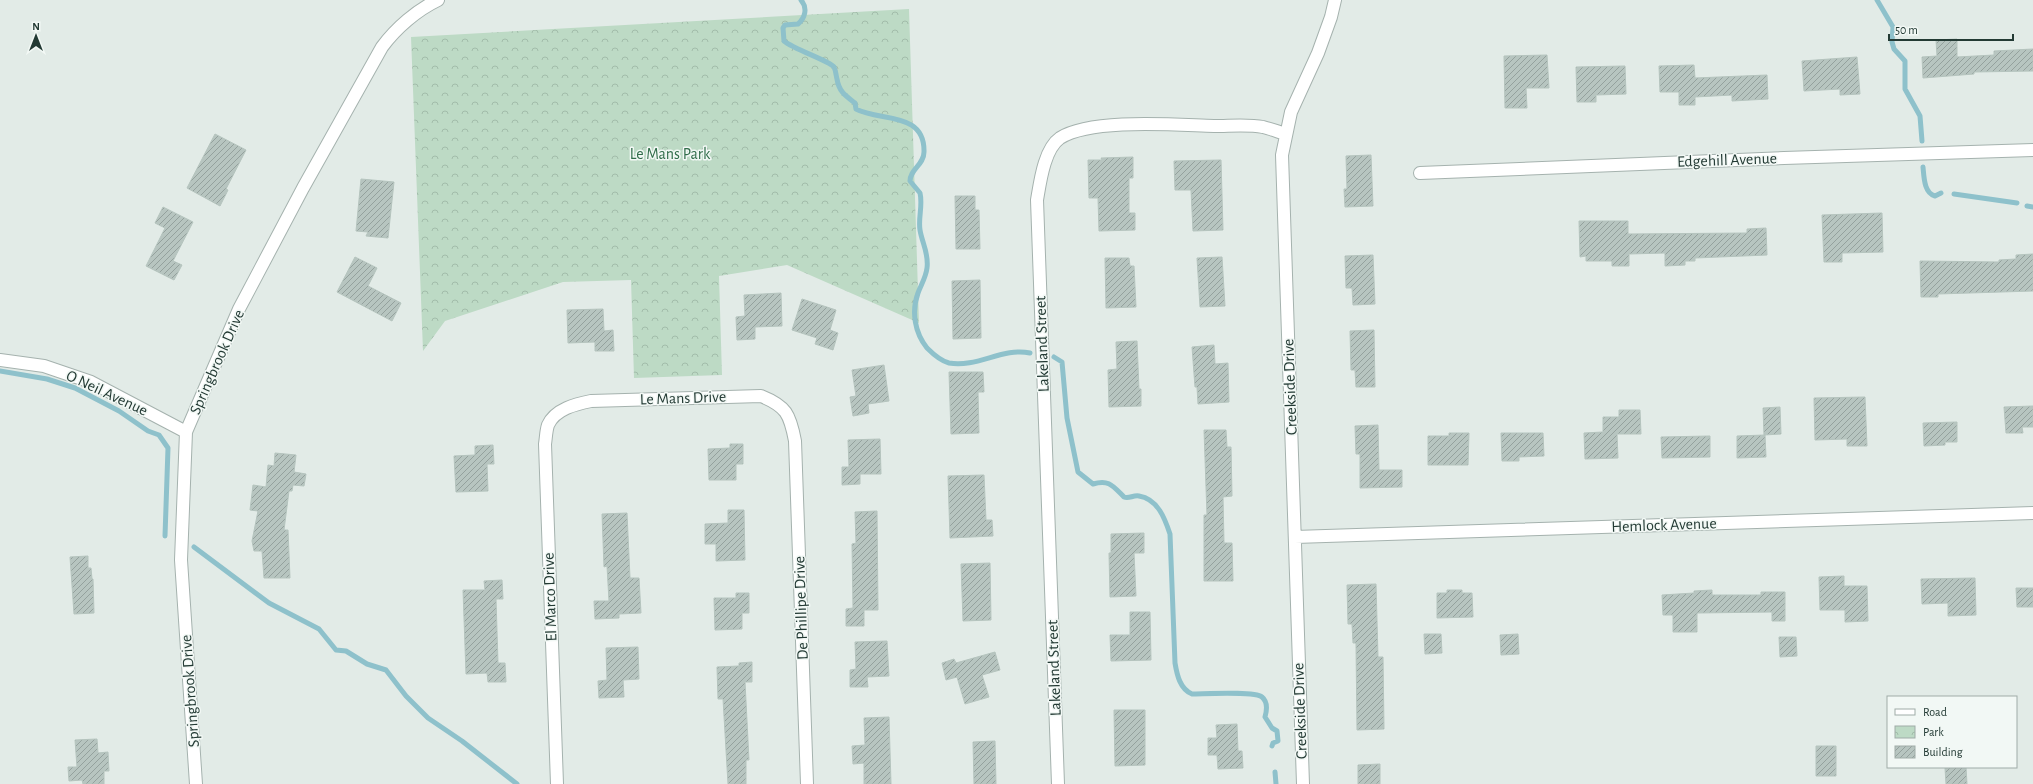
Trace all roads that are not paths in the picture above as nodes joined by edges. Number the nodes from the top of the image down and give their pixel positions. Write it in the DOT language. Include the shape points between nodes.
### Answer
graph roads {
  1 [pos="438,0"];
  2 [pos="1335,0"];
  3 [pos="1286,134"];
  4 [pos="2033,150"];
  5 [pos="1420,173"];
  6 [pos="0,360"];
  7 [pos="557,414"];
  8 [pos="186,432"];
  9 [pos="793,432"];
  10 [pos="2033,513"];
  11 [pos="1295,538"];
  12 [pos="196,784"];
  13 [pos="557,784"];
  14 [pos="807,784"];
  15 [pos="1058,784"];
  16 [pos="1303,784"];
  1 -- 8 [label="street, Springbrook Drive" via="411,18 382,47 242,304"];
  2 -- 3 [label="street, Creekside Drive" via="1318,54 1291,112"];
  3 -- 11 [label="street, Creekside Drive" via="1282,155"];
  3 -- 15 [label="street, Lakeland Street" via="1263,127 1134,124 1102,127 1078,131 1059,139 1041,173 1037,200"];
  4 -- 5 [label="street, Edgehill Avenue"];
  6 -- 8 [label="street, O Neil Avenue" via="44,366 91,382"];
  7 -- 9 [label="street, Le Mans Drive" via="572,405 592,401 761,396 777,402 786,413"];
  7 -- 13 [label="street, El Marco Drive" via="548,425 545,444"];
  8 -- 12 [label="street, Springbrook Drive" via="181,560"];
  9 -- 14 [label="street, De Phillipe Drive"];
  10 -- 11 [label="street, Hemlock Avenue"];
  11 -- 16 [label="street, Creekside Drive"];
}
